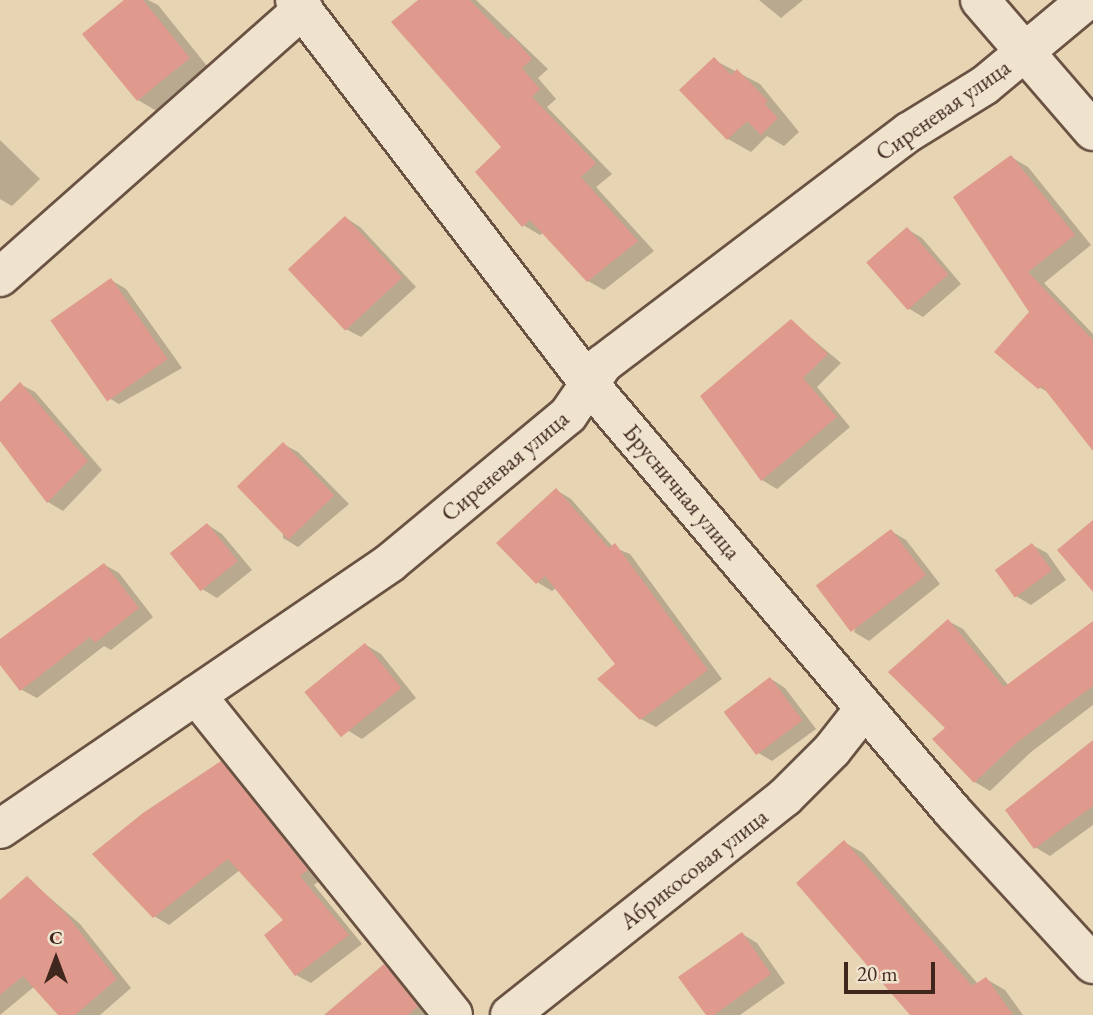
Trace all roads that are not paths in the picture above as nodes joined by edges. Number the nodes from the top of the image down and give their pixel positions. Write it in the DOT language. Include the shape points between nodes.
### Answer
graph roads {
  1 [pos="981,0"];
  2 [pos="1087,0"];
  3 [pos="299,4"];
  4 [pos="1025,52"];
  5 [pos="1093,131"];
  6 [pos="0,277"];
  7 [pos="590,385"];
  8 [pos="197,695"];
  9 [pos="865,708"];
  10 [pos="0,829"];
  11 [pos="1093,964"];
  12 [pos="453,1015"];
  13 [pos="510,1015"];
  1 -- 4 [label="street"];
  2 -- 4 [label="street, Сиреневая улица"];
  3 -- 6 [label="street"];
  3 -- 7 [label="street, Брусничная улица"];
  4 -- 5 [label="street"];
  4 -- 7 [label="street, Сиреневая улица" via="985,85 909,132 603,364"];
  7 -- 8 [label="street, Сиреневая улица" via="568,415 391,562"];
  7 -- 9 [label="street, Брусничная улица"];
  8 -- 10 [label="street, Сиреневая улица"];
  8 -- 12 [label="street"];
  9 -- 11 [label="street, Брусничная улица"];
  9 -- 13 [label="street, Абрикосовая улица" via="832,750 785,797"];
}
